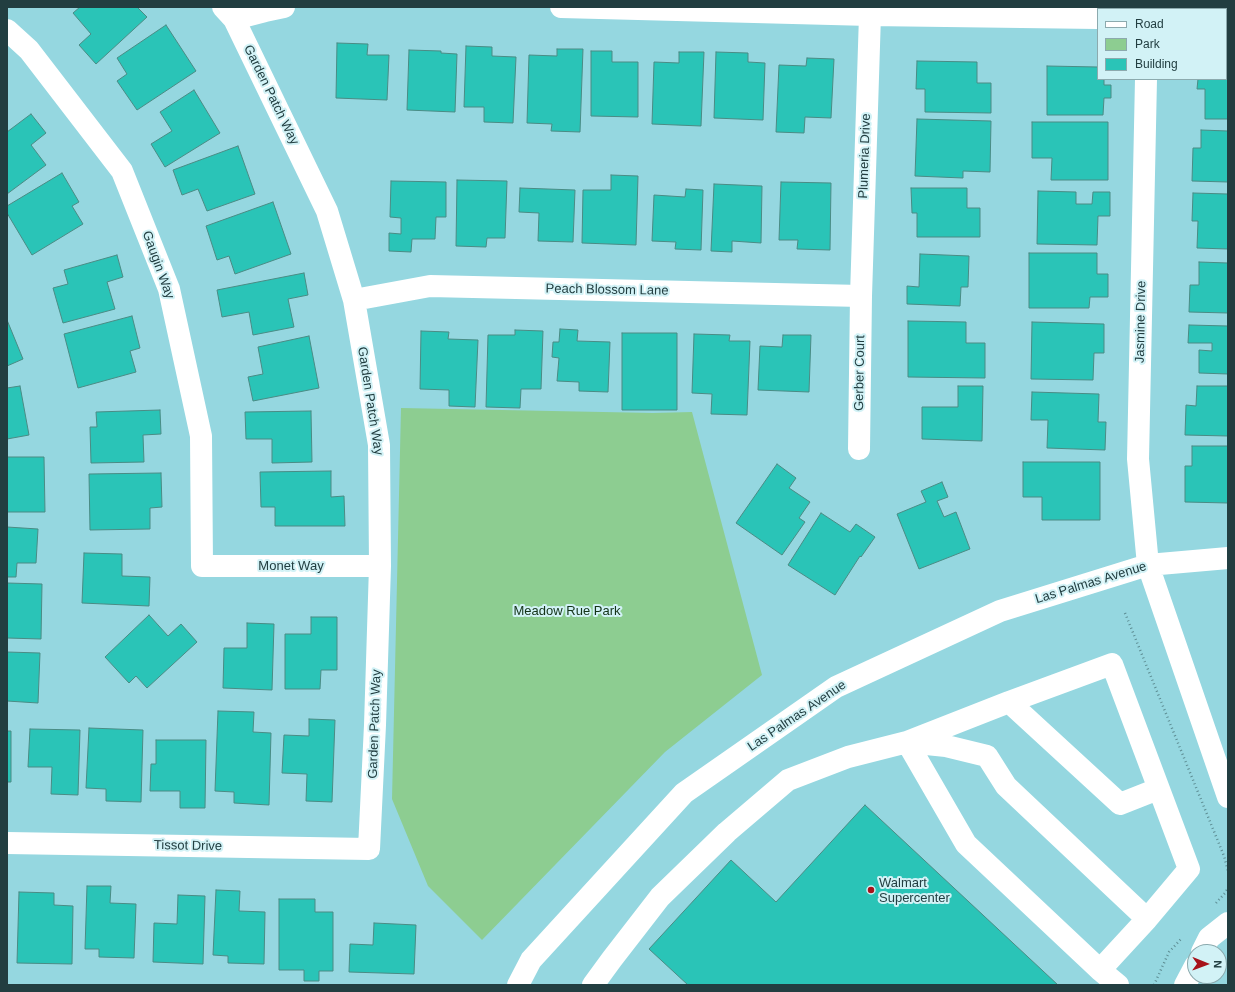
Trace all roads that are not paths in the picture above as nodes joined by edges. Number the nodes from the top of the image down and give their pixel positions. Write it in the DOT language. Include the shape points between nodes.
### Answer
graph roads {
  1 [pos="284,7"];
  2 [pos="561,7"];
  3 [pos="228,13"];
  4 [pos="870,15"];
  5 [pos="1097,18"];
  6 [pos="7,30"];
  7 [pos="1146,80"];
  8 [pos="861,296"];
  9 [pos="354,300"];
  10 [pos="859,449"];
  11 [pos="1228,558"];
  12 [pos="1148,565"];
  13 [pos="202,566"];
  14 [pos="380,566"];
  15 [pos="1009,702"];
  16 [pos="907,742"];
  17 [pos="1221,757"];
  18 [pos="1158,789"];
  19 [pos="1228,797"];
  20 [pos="7,843"];
  21 [pos="369,849"];
  22 [pos="1147,919"];
  23 [pos="1228,923"];
  24 [pos="1206,944"];
  25 [pos="1100,970"];
  26 [pos="518,985"];
  27 [pos="593,985"];
  28 [pos="1118,985"];
  1 -- 3 [label="street"];
  2 -- 4 [label="street"];
  3 -- 9 [label="street, Garden Patch Way" via="327,210"];
  4 -- 5 [label="street"];
  4 -- 8 [label="street, Plumeria Drive"];
  6 -- 13 [label="street, Gaugin Way" via="29,50 122,171 169,289 201,436"];
  7 -- 12 [label="street, Jasmine Drive" via="1138,459"];
  8 -- 9 [label="street, Peach Blossom Lane" via="430,286"];
  8 -- 10 [label="street, Gerber Court"];
  9 -- 14 [label="street, Garden Patch Way" via="379,445"];
  11 -- 12 [label="street, Las Palmas Avenue"];
  12 -- 17 [label="street, Jasmine Drive"];
  12 -- 26 [label="street, Las Palmas Avenue" via="1000,611 836,687 684,794 531,960"];
  13 -- 14 [label="street, Monet Way"];
  14 -- 21 [label="street, Garden Patch Way"];
  15 -- 16 [label="street"];
  15 -- 18 [label="street" via="1120,804"];
  15 -- 18 [label="street" via="1112,664"];
  16 -- 22 [label="street" via="946,746 987,756 1006,786"];
  16 -- 25 [label="street" via="966,844"];
  16 -- 27 [label="street" via="848,757 788,780 727,832 660,897"];
  17 -- 19 [label="street, Jasmine Drive"];
  18 -- 22 [label="street" via="1189,869"];
  20 -- 21 [label="street, Tissot Drive"];
  22 -- 25 [label="street"];
  23 -- 24 [label="street" via="1209,938"];
  25 -- 28 [label="street"];
}
